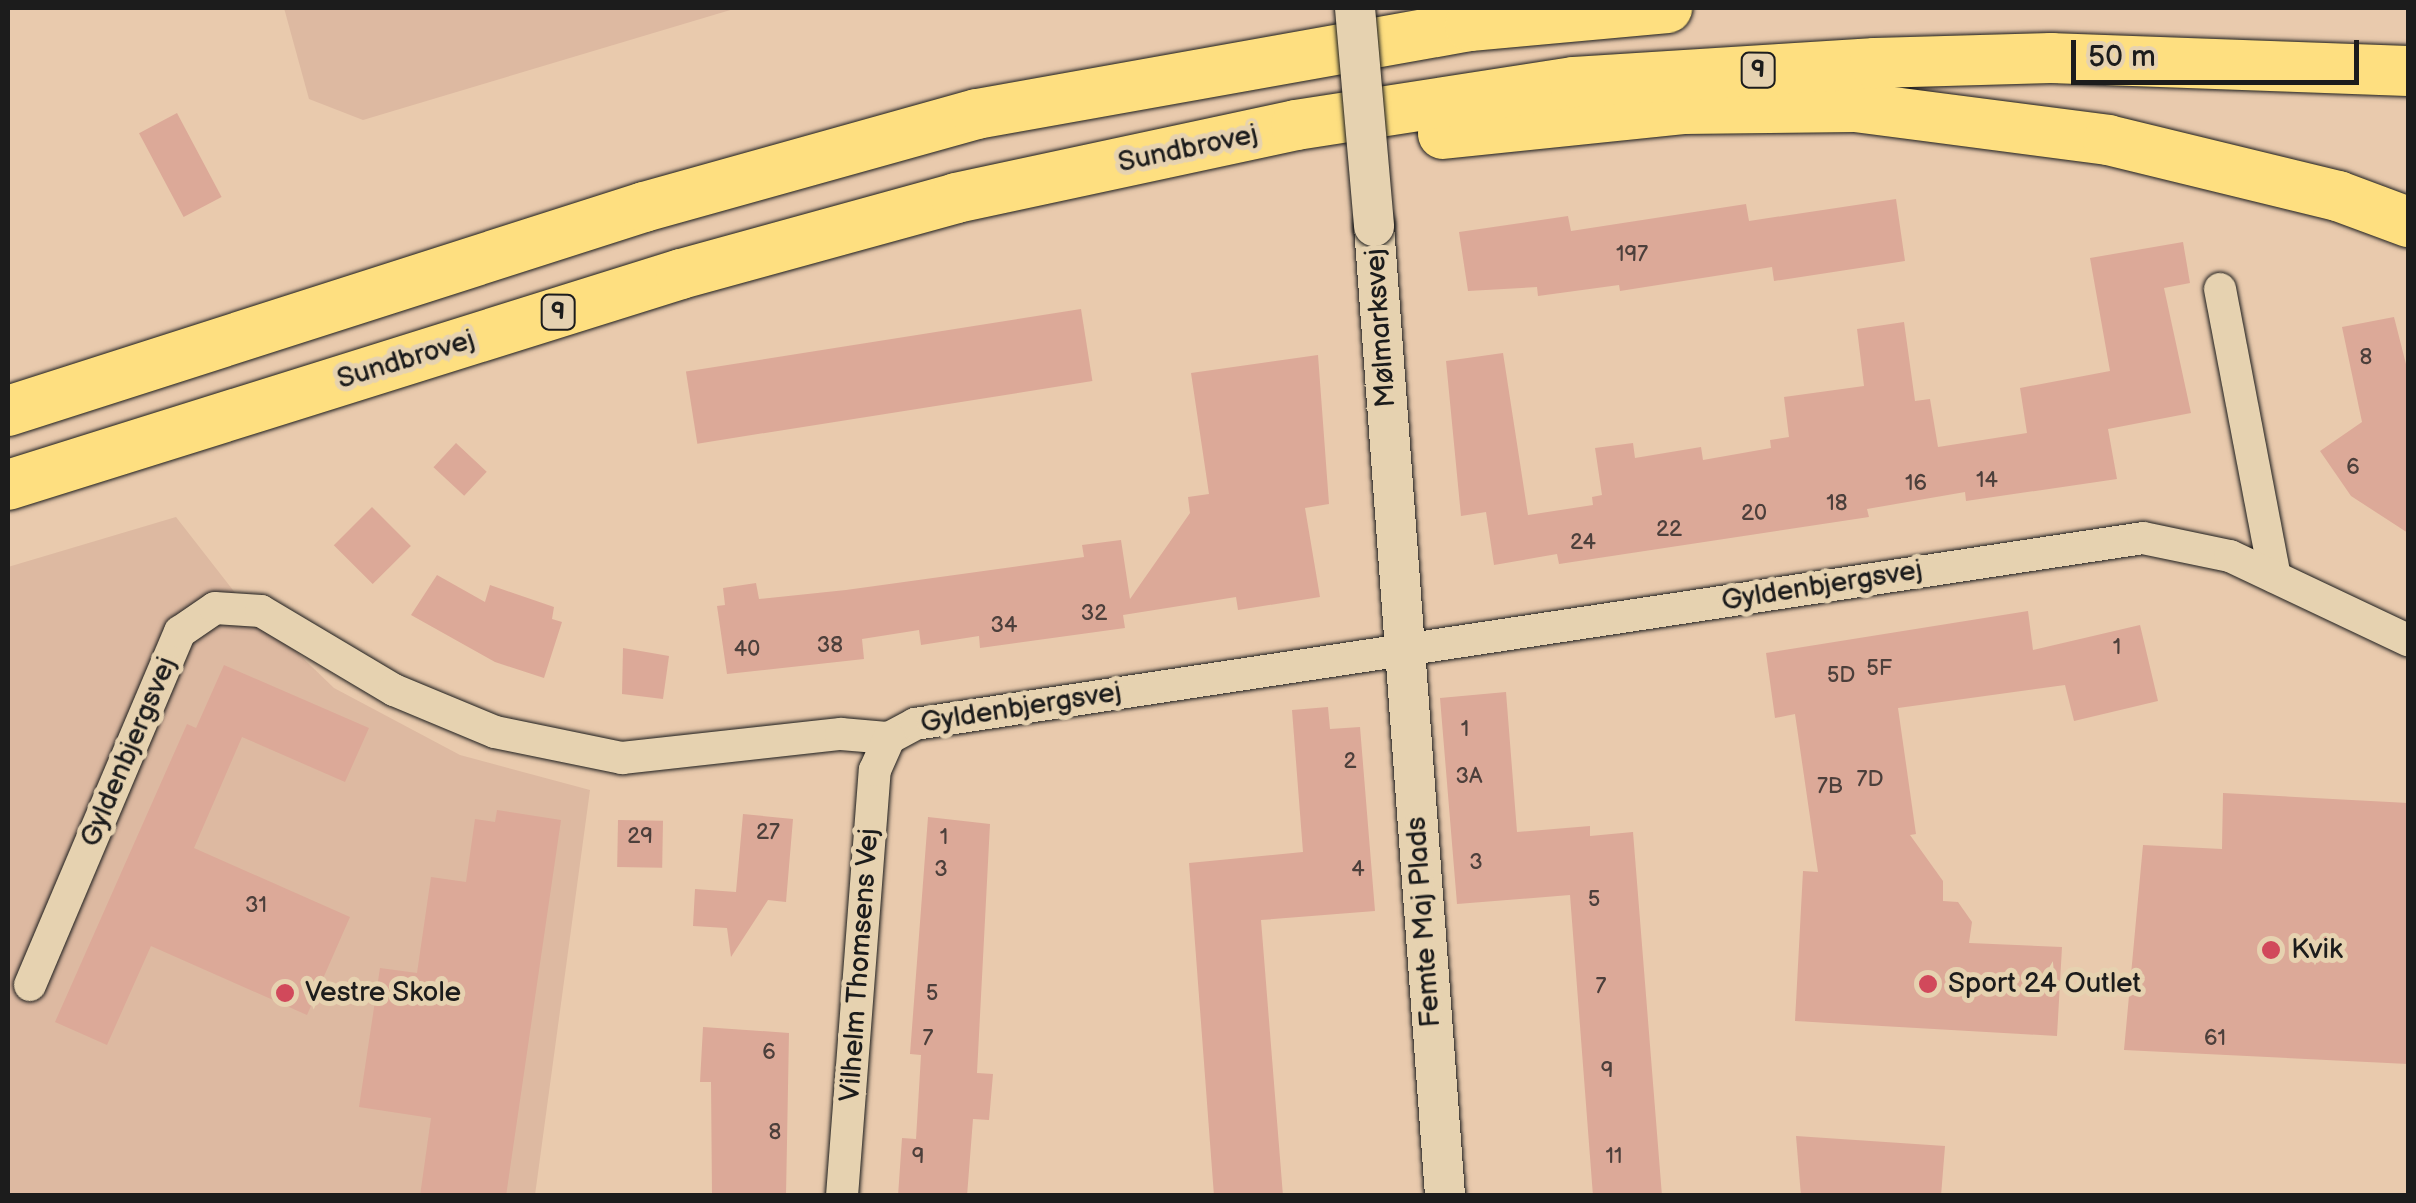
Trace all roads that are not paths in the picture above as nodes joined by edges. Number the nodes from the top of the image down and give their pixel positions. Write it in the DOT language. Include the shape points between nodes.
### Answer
graph roads {
  1 [pos="1355,8"];
  2 [pos="1392,8"];
  3 [pos="1667,8"];
  4 [pos="2408,71"];
  5 [pos="977,114"];
  6 [pos="1114,164"];
  7 [pos="2408,222"];
  8 [pos="2220,289"];
  9 [pos="8,411"];
  10 [pos="8,484"];
  11 [pos="2275,577"];
  12 [pos="2408,640"];
  13 [pos="1404,650"];
  14 [pos="889,738"];
  15 [pos="30,986"];
  16 [pos="842,1196"];
  17 [pos="1444,1196"];
  1 -- 13 [label="street, Mølmarksvej, bridge"];
  2 -- 5 [label="main road" via="1190,48"];
  3 -- 5 [label="main road" via="1470,26"];
  4 -- 6 [label="main road, Sundbrovej / 9" via="2051,58 1574,82 1296,126"];
  5 -- 9 [label="main road" via="644,207"];
  6 -- 7 [label="main road" via="1287,158 1682,109 1855,107 2108,140 2338,196"];
  6 -- 10 [label="main road, Sundbrovej / 9" via="681,274"];
  8 -- 11 [label="street"];
  11 -- 12 [label="street, Gyldenbjergsvej"];
  11 -- 13 [label="street, Gyldenbjergsvej" via="2230,556 2143,538"];
  13 -- 14 [label="street, Gyldenbjergsvej" via="915,724"];
  13 -- 17 [label="street, Femte Maj Plads"];
  14 -- 15 [label="street, Gyldenbjergsvej" via="841,734 622,758 494,732 394,690 261,611 215,608 180,632"];
  14 -- 16 [label="street, Vilhelm Thomsens Vej" via="875,770"];
}
